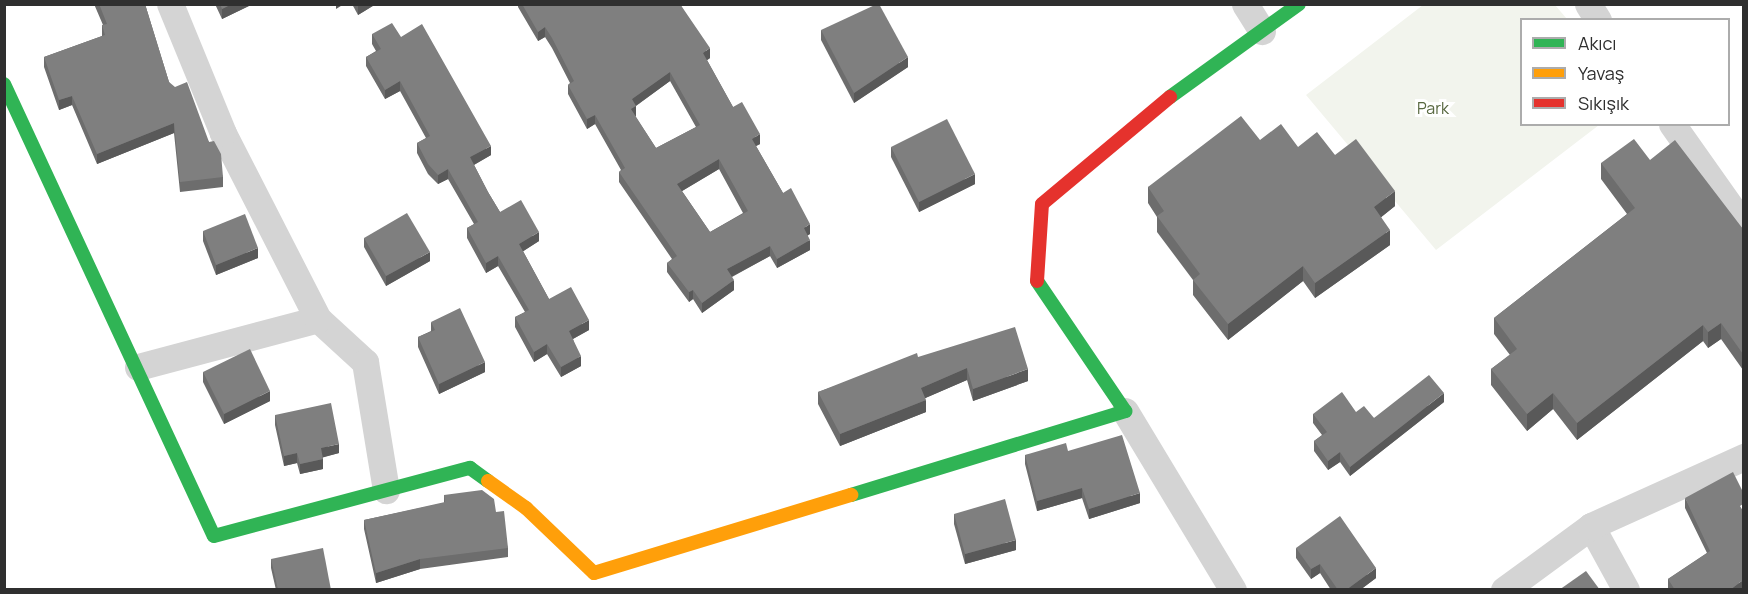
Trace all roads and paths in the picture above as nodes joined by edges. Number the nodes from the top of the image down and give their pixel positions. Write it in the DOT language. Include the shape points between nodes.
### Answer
graph roads {
  1 [pos="170,4"];
  2 [pos="1245,4"];
  3 [pos="1299,4"];
  4 [pos="1588,4"];
  5 [pos="1597,18"];
  6 [pos="1262,31"];
  7 [pos="4,84"];
  8 [pos="1673,126"];
  9 [pos="1743,226"];
  10 [pos="318,319"];
  11 [pos="138,368"];
  12 [pos="1125,411"];
  13 [pos="1743,457"];
  14 [pos="386,490"];
  15 [pos="1591,526"];
  16 [pos="597,581"];
  17 [pos="1233,590"];
  18 [pos="1504,590"];
  19 [pos="1626,590"];
  1 -- 10 [label="street" via="223,133"];
  2 -- 6 [label="street"];
  3 -- 6 [label="street"];
  4 -- 5 [label="street"];
  6 -- 12 [label="street" via="1176,92 1042,204 1037,284"];
  7 -- 11 [label="street"];
  8 -- 9 [label="street"];
  10 -- 11 [label="street"];
  10 -- 14 [label="street" via="365,362"];
  11 -- 14 [label="street" via="214,536"];
  12 -- 16 [label="street"];
  12 -- 17 [label="street"];
  13 -- 15 [label="street"];
  14 -- 16 [label="street" via="470,468 526,508"];
  15 -- 18 [label="street"];
  15 -- 19 [label="street"];
}
